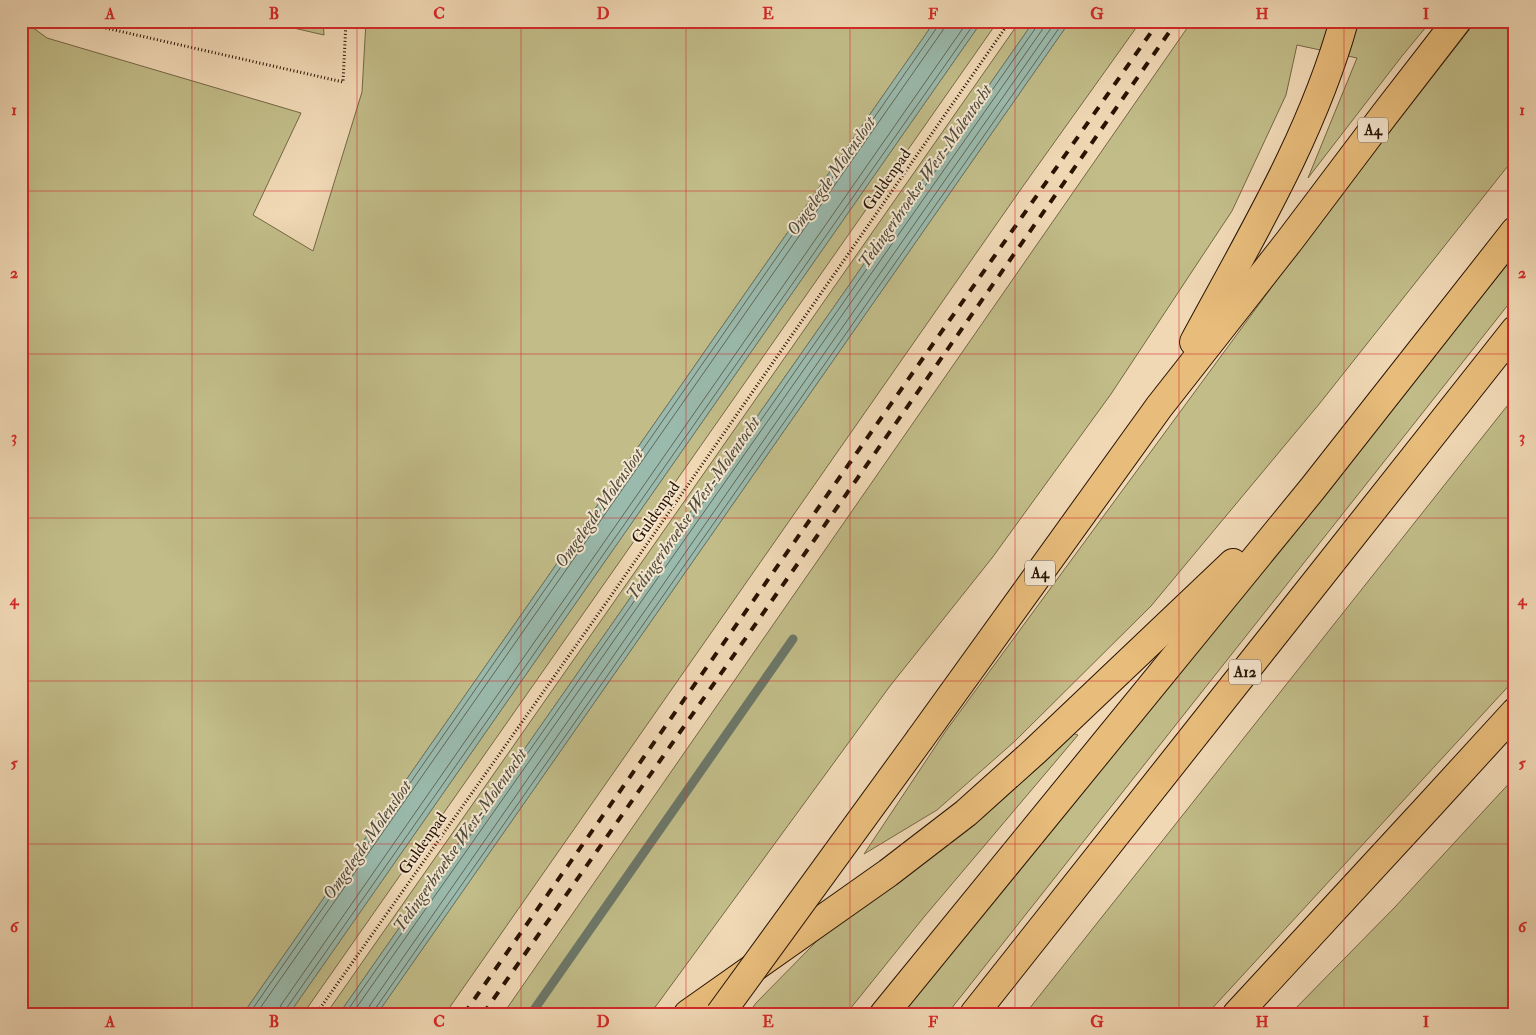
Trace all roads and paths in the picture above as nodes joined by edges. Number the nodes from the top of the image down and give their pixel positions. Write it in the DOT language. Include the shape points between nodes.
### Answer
graph roads {
  1 [pos="75,21"];
  2 [pos="346,21"];
  3 [pos="1010,21"];
  4 [pos="1344,21"];
  5 [pos="1457,21"];
  6 [pos="1515,231"];
  7 [pos="1515,330"];
  8 [pos="1160,407"];
  9 [pos="1313,488"];
  10 [pos="1515,712"];
  11 [pos="1515,728"];
  12 [pos="1430,805"];
  13 [pos="316,1014"];
  14 [pos="688,1014"];
  15 [pos="720,1014"];
  16 [pos="884,1014"];
  17 [pos="974,1014"];
  18 [pos="1236,1014"];
  1 -- 2 [label="path" via="342,82"];
  3 -- 13 [label="path, Guldenpad" via="612,595"];
  4 -- 8 [label="highway, A4" via="1318,101 1299,144"];
  5 -- 8 [label="highway, A4"];
  6 -- 9 [label="highway"];
  7 -- 17 [label="highway, A12"];
  8 -- 15 [label="highway, A4, bridge"];
  9 -- 14 [label="highway" via="966,813 888,873"];
  9 -- 16 [label="highway"];
  10 -- 12 [label="highway"];
  11 -- 12 [label="highway"];
  12 -- 18 [label="highway"];
}
